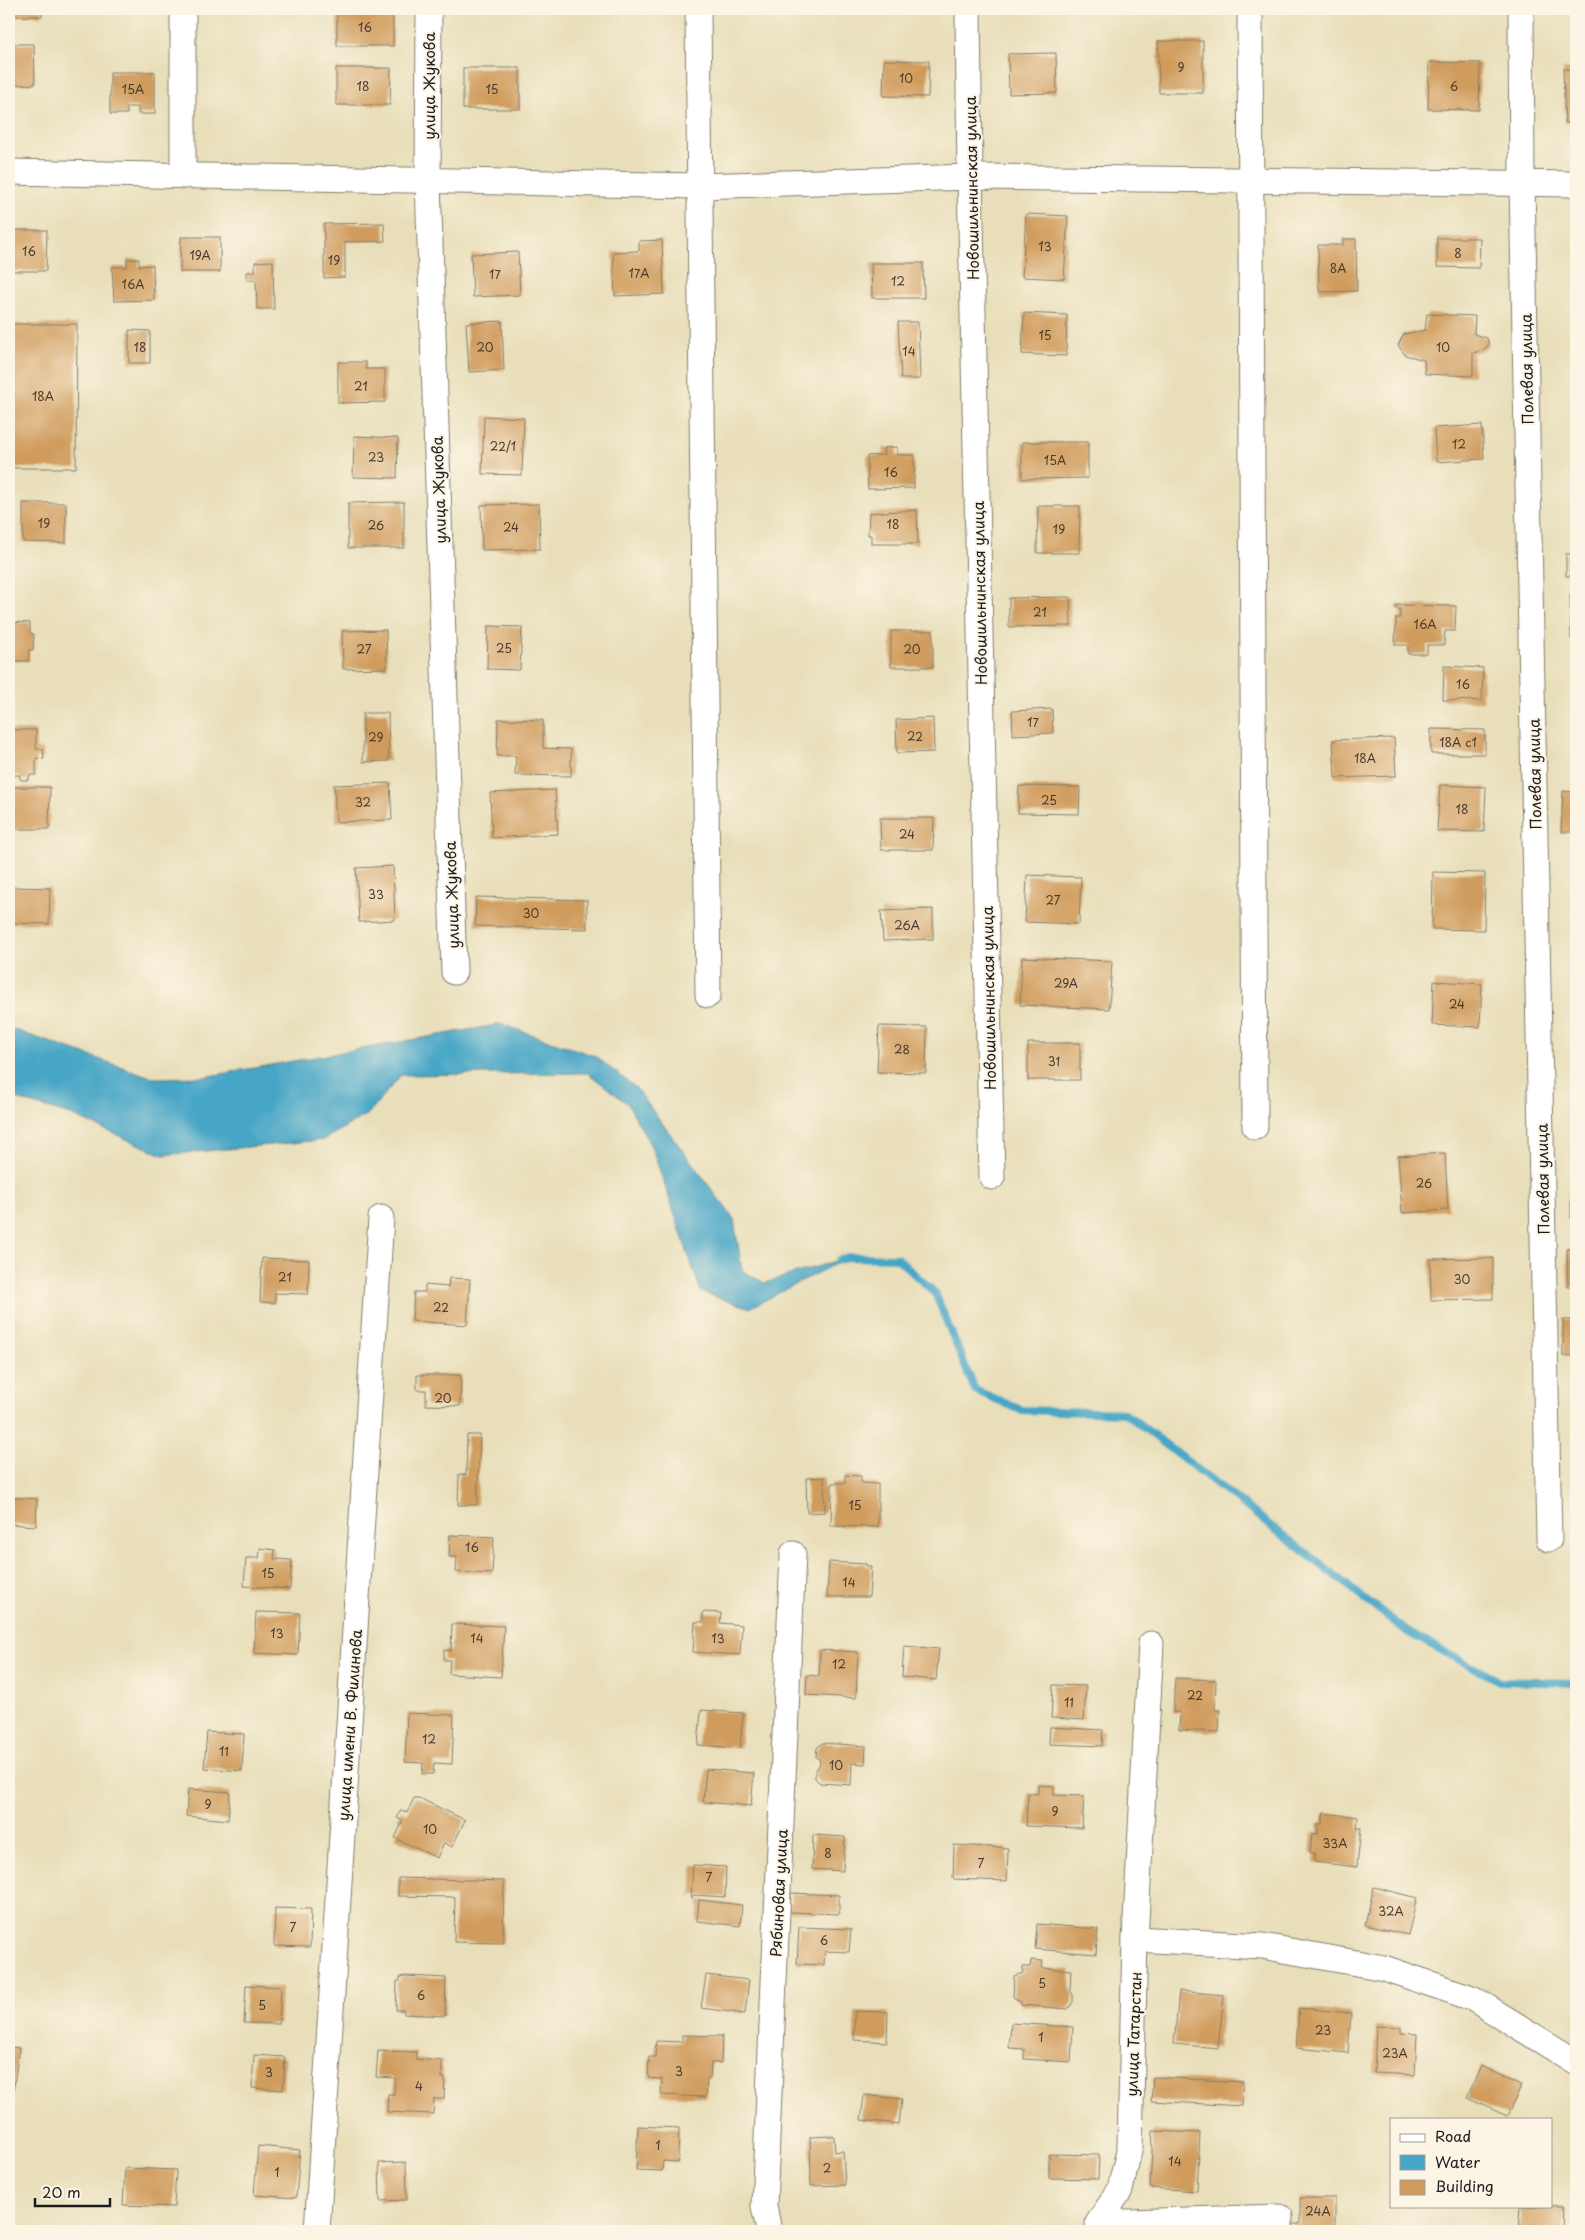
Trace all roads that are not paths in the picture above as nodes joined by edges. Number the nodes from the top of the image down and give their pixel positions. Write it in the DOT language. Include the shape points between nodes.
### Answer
graph roads {
  1 [pos="183,9"];
  2 [pos="429,9"];
  3 [pos="698,9"];
  4 [pos="968,9"];
  5 [pos="1250,9"];
  6 [pos="1522,9"];
  7 [pos="9,172"];
  8 [pos="183,176"];
  9 [pos="970,177"];
  10 [pos="1250,180"];
  11 [pos="428,182"];
  12 [pos="1522,184"];
  13 [pos="1576,184"];
  14 [pos="699,186"];
  15 [pos="454,972"];
  16 [pos="708,995"];
  17 [pos="1255,1127"];
  18 [pos="992,1177"];
  19 [pos="381,1218"];
  20 [pos="1550,1539"];
  21 [pos="793,1554"];
  22 [pos="1151,1644"];
  23 [pos="1136,1939"];
  24 [pos="1576,2062"];
  25 [pos="1093,2227"];
  26 [pos="317,2231"];
  27 [pos="769,2231"];
  28 [pos="1280,2231"];
  1 -- 8 [label="street"];
  2 -- 11 [label="street, улица Жукова"];
  3 -- 14 [label="street"];
  4 -- 9 [label="street, Новошильнинская улица"];
  5 -- 10 [label="street"];
  6 -- 12 [label="street, Полевая улица"];
  7 -- 8 [label="street"];
  8 -- 11 [label="street"];
  9 -- 10 [label="street"];
  9 -- 14 [label="street"];
  9 -- 18 [label="street, Новошильнинская улица"];
  10 -- 12 [label="street"];
  10 -- 17 [label="street"];
  11 -- 14 [label="street"];
  11 -- 15 [label="street, улица Жукова"];
  12 -- 13 [label="street"];
  12 -- 20 [label="street, Полевая улица"];
  14 -- 16 [label="street"];
  19 -- 26 [label="street, улица имени В. Филинова"];
  21 -- 27 [label="street, Рябиновая улица" via="764,2206"];
  22 -- 23 [label="street, улица Татарстан"];
  23 -- 24 [label="street" via="1263,1946 1384,1968 1472,1998"];
  23 -- 25 [label="street, улица Татарстан" via="1130,2146 1120,2190"];
  25 -- 28 [label="street, улица Татарстан" via="1280,2217"];
}
